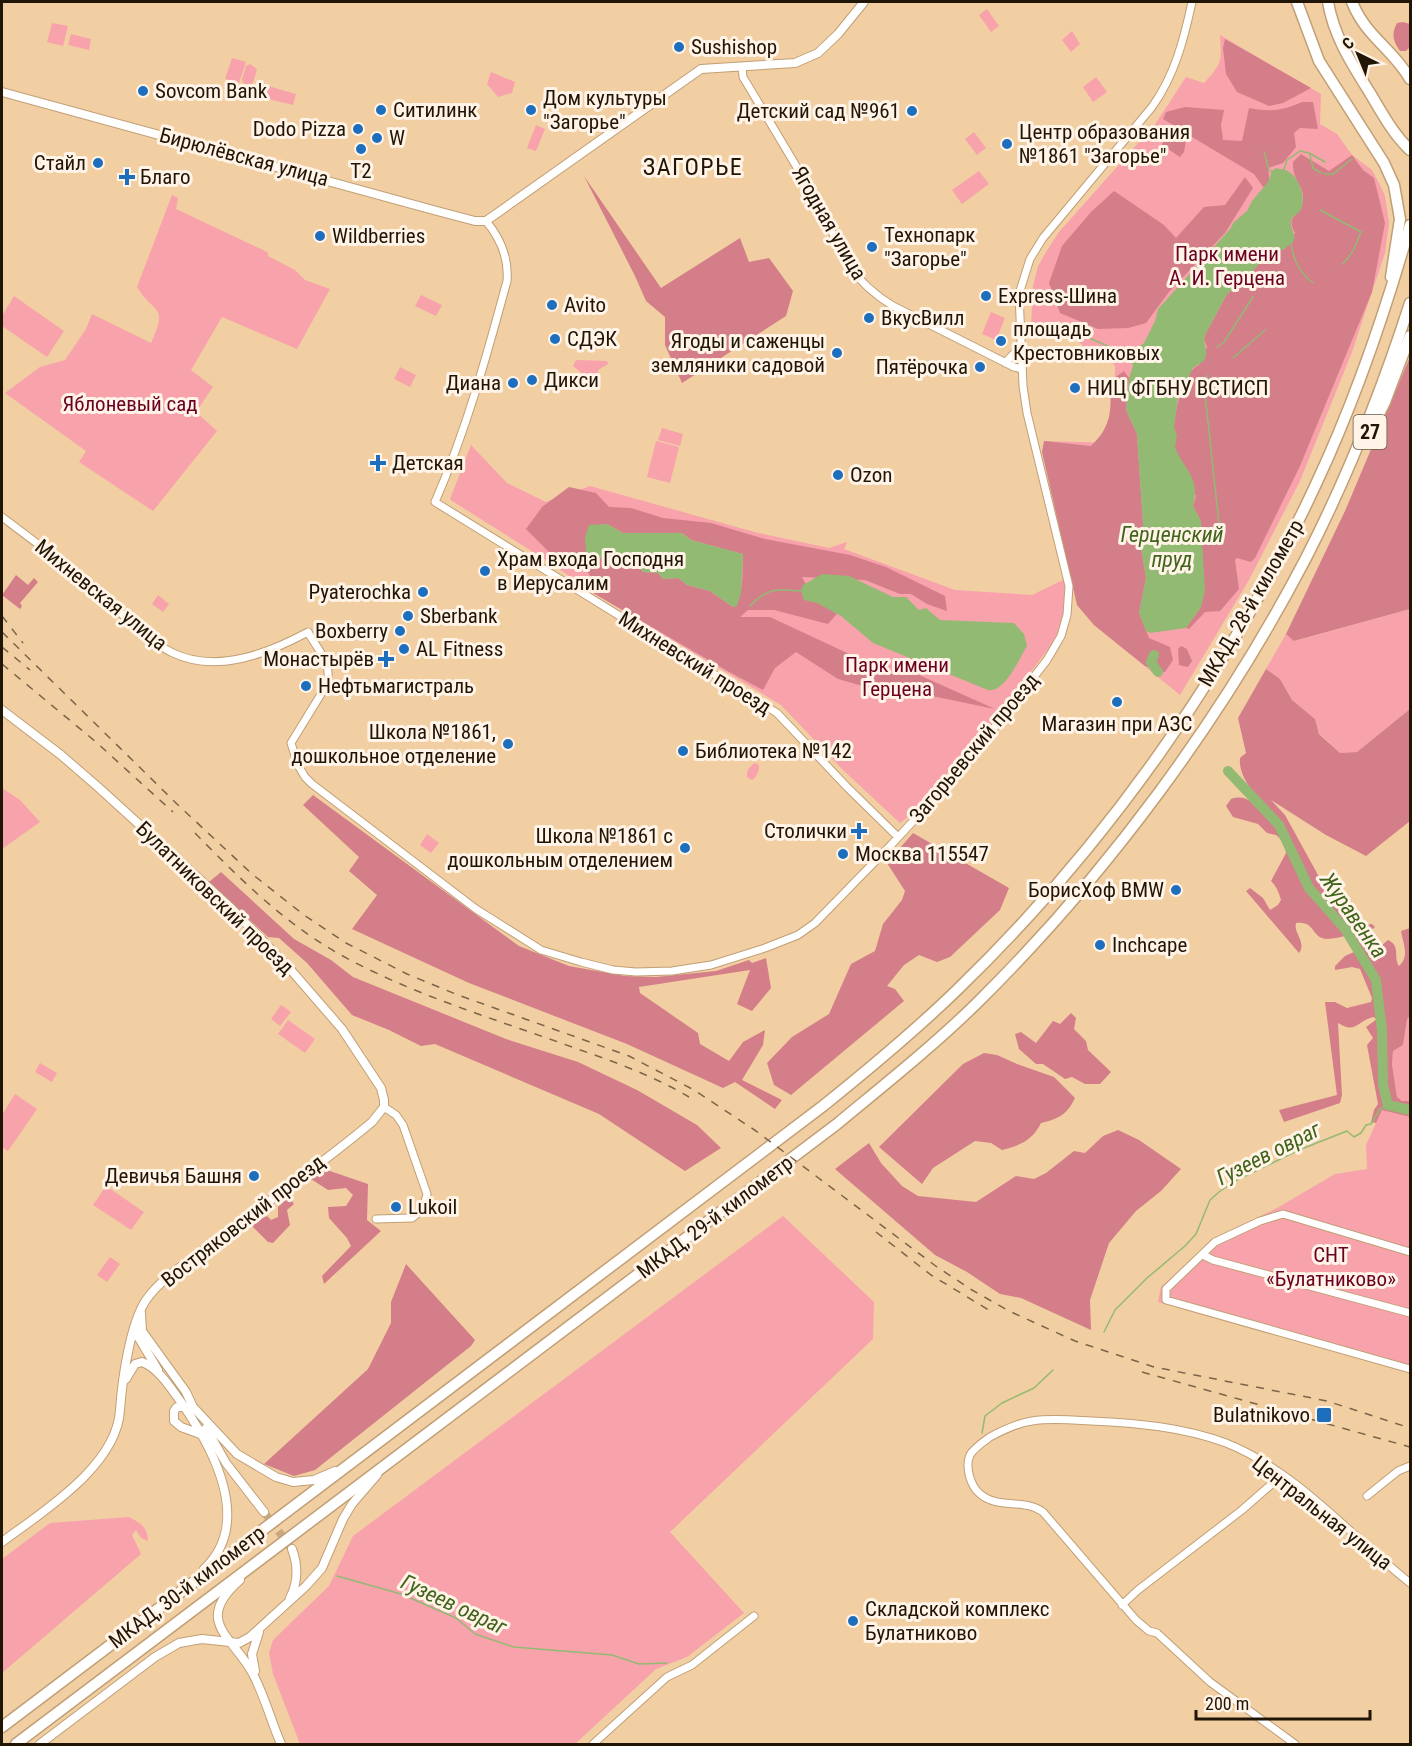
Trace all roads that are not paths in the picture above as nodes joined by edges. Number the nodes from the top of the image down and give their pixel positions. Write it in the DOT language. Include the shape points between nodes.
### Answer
graph roads {
  1 [pos="864,2"];
  2 [pos="1192,2"];
  3 [pos="1297,2"];
  4 [pos="1328,2"];
  5 [pos="1352,2"];
  6 [pos="742,67"];
  7 [pos="1410,79"];
  8 [pos="2,92"];
  9 [pos="1410,150"];
  10 [pos="486,221"];
  11 [pos="1410,225"];
  12 [pos="1410,303"];
  13 [pos="1381,321"];
  14 [pos="1410,336"];
  15 [pos="1021,346"];
  16 [pos="1005,363"];
  17 [pos="1022,369"];
  18 [pos="2,518"];
  19 [pos="1322,525"];
  20 [pos="308,632"];
  21 [pos="2,710"];
  22 [pos="898,837"];
  23 [pos="1011,936"];
  24 [pos="1027,951"];
  25 [pos="387,1108"];
  26 [pos="376,1219"];
  27 [pos="1410,1252"];
  28 [pos="1203,1255"];
  29 [pos="141,1311"];
  30 [pos="1410,1313"];
  31 [pos="134,1335"];
  32 [pos="153,1347"];
  33 [pos="1410,1369"];
  34 [pos="161,1377"];
  35 [pos="124,1382"];
  36 [pos="188,1407"];
  37 [pos="200,1417"];
  38 [pos="202,1434"];
  39 [pos="373,1447"];
  40 [pos="222,1455"];
  41 [pos="388,1464"];
  42 [pos="1410,1466"];
  43 [pos="1282,1475"];
  44 [pos="1367,1496"];
  45 [pos="264,1512"];
  46 [pos="2,1542"];
  47 [pos="276,1548"];
  48 [pos="292,1549"];
  49 [pos="1410,1583"];
  50 [pos="172,1598"];
  51 [pos="1122,1605"];
  52 [pos="280,1610"];
  53 [pos="754,1616"];
  54 [pos="264,1626"];
  55 [pos="228,1642"];
  56 [pos="260,1689"];
  57 [pos="2,1727"];
  58 [pos="16,1744"];
  59 [pos="40,1744"];
  60 [pos="281,1744"];
  61 [pos="593,1744"];
  62 [pos="1295,1744"];
  1 -- 6 [label="street" via="818,53 795,63"];
  2 -- 15 [label="street, Загорьевский проезд" via="1176,63 1158,100 1043,238 1030,259 1019,294"];
  3 -- 13 [label="main road" via="1319,61 1394,185 1400,219"];
  4 -- 9 [label="main road" via="1340,43 1397,136"];
  5 -- 7 [label="main road" via="1370,34 1396,58"];
  6 -- 10 [label="street" via="701,69"];
  6 -- 16 [label="street, Ягодная улица" via="858,278 893,306"];
  8 -- 10 [label="street, Бирюлёвская улица" via="444,213"];
  10 -- 22 [label="street, Михневский проезд" via="505,252 507,281 487,356 435,502 777,713"];
  11 -- 13 [label="main road, МКАД, 28-й километр"];
  12 -- 19 [label="main road, МКАД, 28-й километр" via="1379,391"];
  13 -- 23 [label="main road, МКАД, 28-й километр" via="1318,482 1231,643 1148,769"];
  14 -- 19 [label="main road, 27" via="1386,402"];
  15 -- 16 [label="street"];
  15 -- 17 [label="street, Загорьевский проезд"];
  16 -- 17 [label="street, Ягодная улица"];
  17 -- 22 [label="street, Загорьевский проезд" via="1027,413 1068,576 1069,599 1063,631 1047,660 998,725"];
  18 -- 20 [label="street, Михневская улица" via="174,654 215,661 236,659 275,650"];
  19 -- 24 [label="main road, МКАД, 28-й километр" via="1251,654 1190,748 1101,867"];
  20 -- 22 [label="street, Загорьевский проезд" via="330,669 326,686 291,743 305,777 476,909 541,950 613,970 636,972 711,966 734,959 798,935 815,923"];
  21 -- 25 [label="street, Булатниковский проезд" via="72,764 271,948 362,1057 382,1089"];
  23 -- 39 [label="main road, МКАД, 29-й километр" via="926,1020 823,1106"];
  24 -- 41 [label="main road, МКАД, 29-й километр" via="948,1030 846,1117"];
  25 -- 26 [label="street, Булатниковский проезд" via="400,1120 408,1136 427,1194 423,1209 412,1218"];
  25 -- 29 [label="street, Востряковский проезд" via="162,1283"];
  27 -- 28 [label="street" via="1283,1214 1215,1242"];
  28 -- 30 [label="street"];
  28 -- 33 [label="street" via="1166,1289 1166,1300"];
  29 -- 31 [label="street, Востряковский проезд"];
  29 -- 32 [label="street" via="142,1332"];
  31 -- 32 [label="street"];
  31 -- 34 [label="street"];
  31 -- 35 [label="street, Востряковский проезд"];
  32 -- 36 [label="street" via="186,1392"];
  34 -- 35 [label="street" via="142,1362 135,1364"];
  34 -- 36 [label="street"];
  35 -- 46 [label="street, Востряковский проезд" via="117,1424 94,1468"];
  36 -- 37 [label="street"];
  36 -- 38 [label="street"];
  36 -- 38 [label="street" via="174,1411 174,1421"];
  37 -- 39 [label="street" via="237,1454 276,1477 293,1482 326,1475"];
  37 -- 40 [label="street"];
  38 -- 40 [label="street"];
  38 -- 50 [label="street" via="218,1468 227,1519 225,1538 217,1556"];
  39 -- 50 [label="main road, МКАД, 30-й километр"];
  40 -- 45 [label="street"];
  41 -- 47 [label="main road, МКАД, 30-й километр"];
  41 -- 52 [label="street" via="343,1518 322,1568"];
  42 -- 44 [label="street"];
  43 -- 49 [label="street, Центральная улица"];
  43 -- 51 [label="street"];
  43 -- 51 [label="street, Центральная улица" via="1226,1443 1187,1431 1127,1423 1030,1421 985,1440 968,1461 980,1494 1004,1503 1034,1505 1043,1512"];
  47 -- 55 [label="street" via="224,1597 218,1620"];
  47 -- 58 [label="main road, МКАД, 30-й километр"];
  48 -- 52 [label="street" via="295,1586"];
  50 -- 57 [label="main road, МКАД, 30-й километр"];
  51 -- 62 [label="street" via="1210,1682"];
  52 -- 54 [label="street"];
  53 -- 61 [label="street" via="692,1665 667,1677"];
  54 -- 55 [label="street" via="244,1641"];
  54 -- 56 [label="street" via="256,1637 252,1654"];
  55 -- 56 [label="street" via="249,1667"];
  55 -- 59 [label="street" via="191,1640 169,1648"];
  56 -- 60 [label="street"];
}
